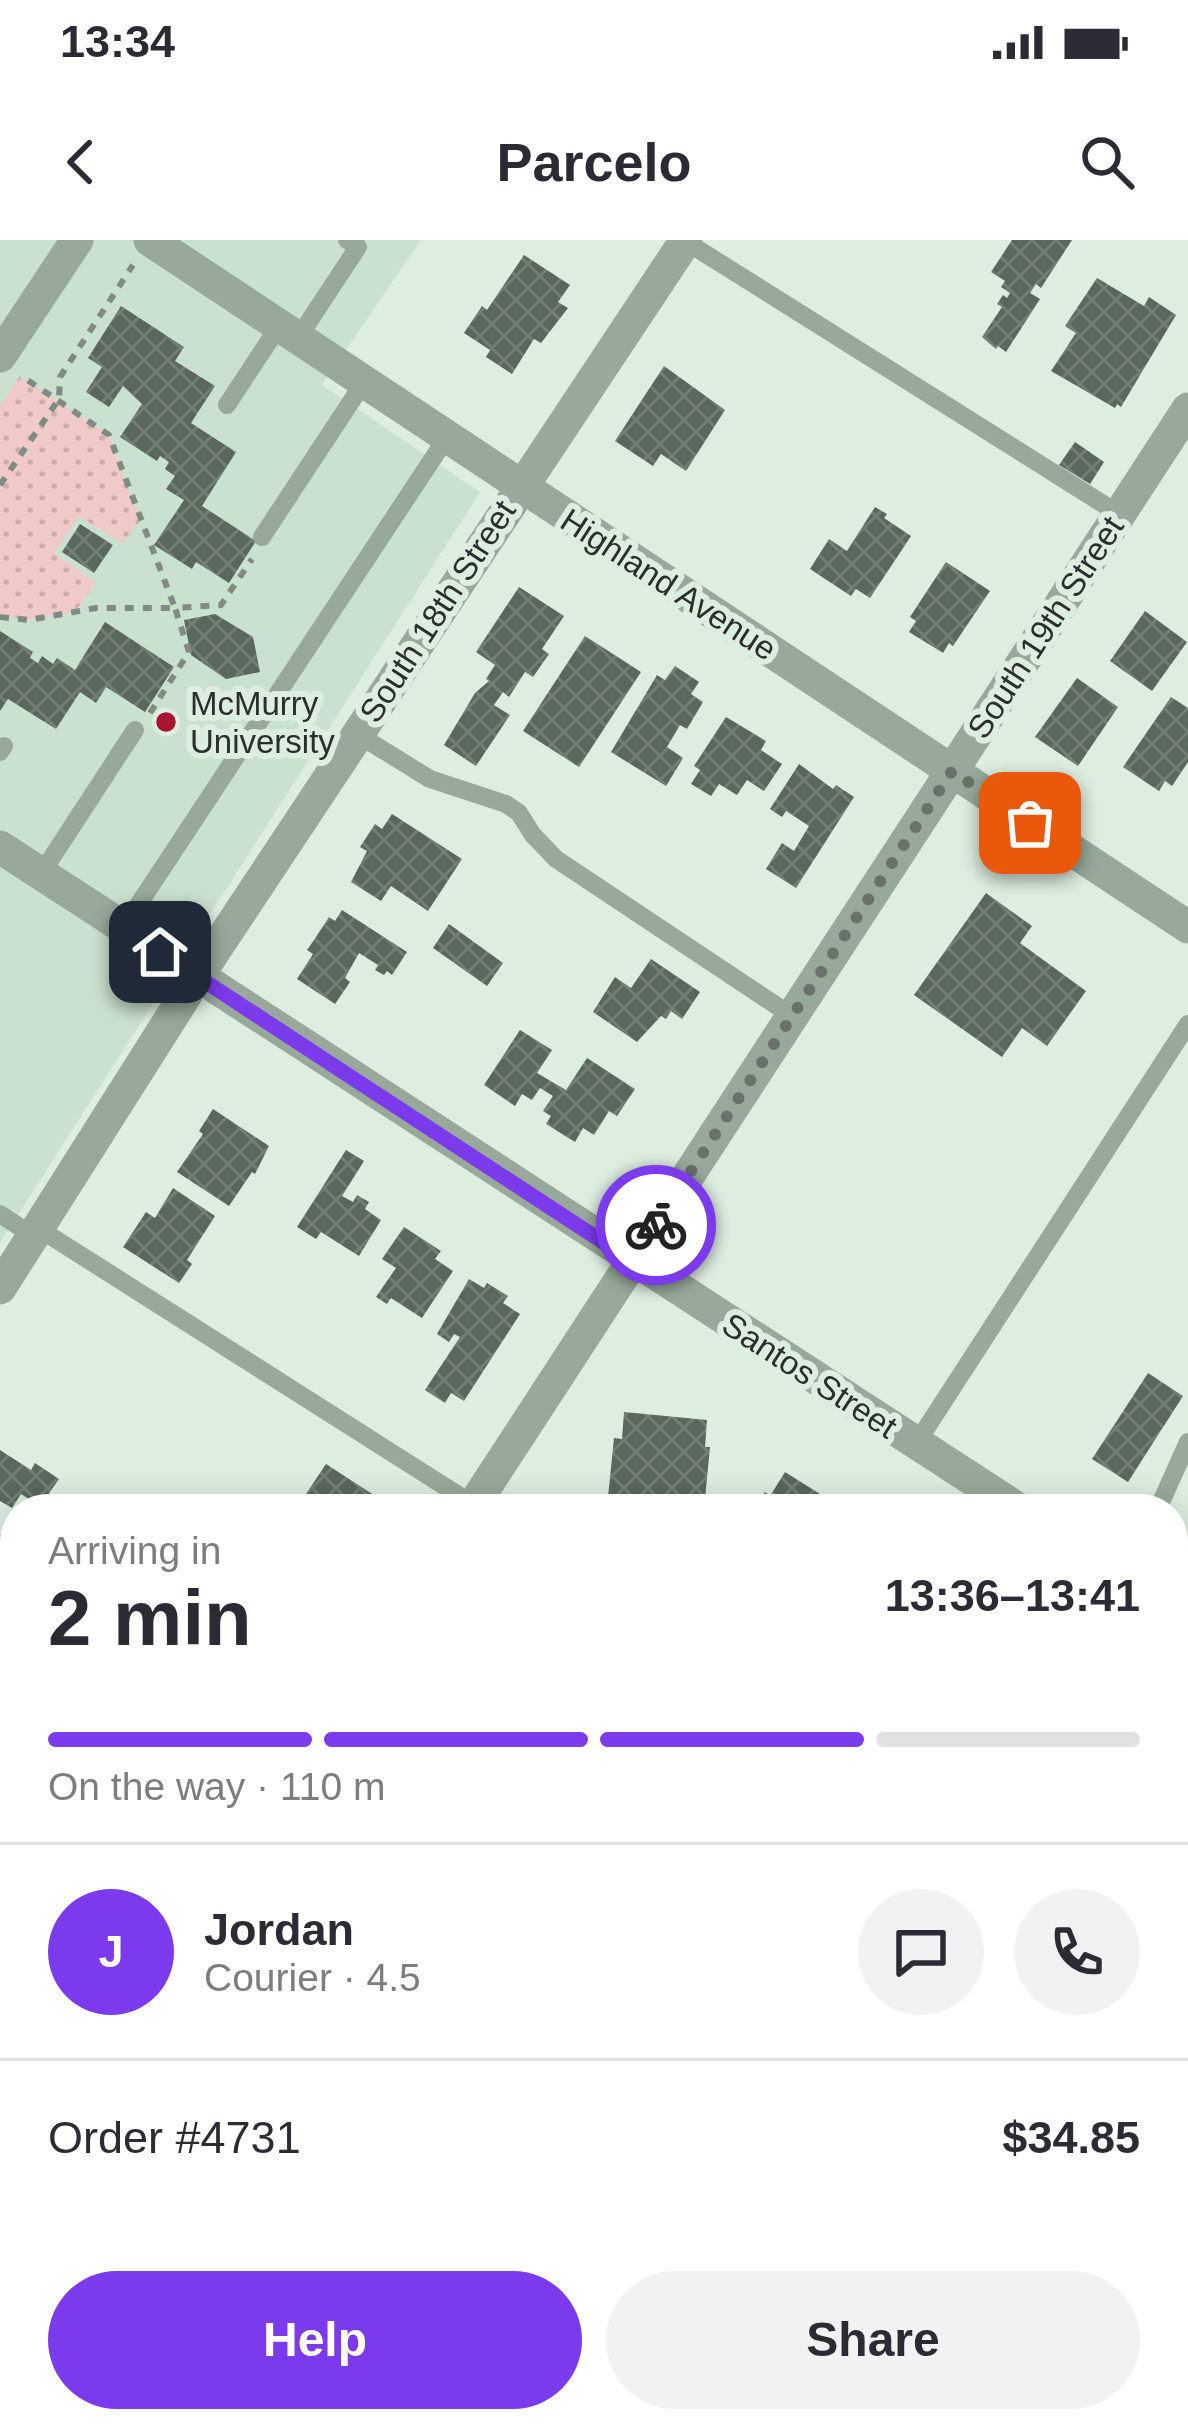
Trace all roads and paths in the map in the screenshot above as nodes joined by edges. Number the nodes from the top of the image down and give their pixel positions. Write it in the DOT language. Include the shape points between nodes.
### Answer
graph roads {
  1 [pos="77,240"];
  2 [pos="347,240"];
  3 [pos="685,241"];
  4 [pos="142,251"];
  5 [pos="288,332"];
  6 [pos="10,366"];
  7 [pos="364,382"];
  8 [pos="59,399"];
  9 [pos="227,405"];
  10 [pos="1188,409"];
  11 [pos="447,437"];
  12 [pos="0,485"];
  13 [pos="520,485"];
  14 [pos="1119,514"];
  15 [pos="262,540"];
  16 [pos="175,608"];
  17 [pos="0,617"];
  18 [pos="142,723"];
  19 [pos="357,734"];
  20 [pos="952,771"];
  21 [pos="0,847"];
  22 [pos="40,874"];
  23 [pos="1188,927"];
  24 [pos="123,928"];
  25 [pos="197,977"];
  26 [pos="792,1016"];
  27 [pos="1188,1024"];
  28 [pos="0,1214"];
  29 [pos="35,1233"];
  30 [pos="632,1261"];
  31 [pos="0,1288"];
  32 [pos="1188,1442"];
  33 [pos="916,1444"];
  34 [pos="451,1494"];
  35 [pos="480,1494"];
  36 [pos="994,1494"];
  37 [pos="1165,1494"];
  1 -- 6 [label="street"];
  2 -- 5 [label="lane" via="358,247"];
  3 -- 13 [label="street, South 18th Street"];
  3 -- 14 [label="lane"];
  4 -- 5 [label="street, Highland Avenue"];
  4 -- 8 [label="path" via="60,377"];
  5 -- 7 [label="street, Highland Avenue"];
  5 -- 9 [label="lane"];
  6 -- 8 [label="path"];
  7 -- 11 [label="street, Highland Avenue"];
  7 -- 15 [label="lane"];
  8 -- 12 [label="path"];
  8 -- 16 [label="path" via="109,435"];
  10 -- 14 [label="street, South 19th Street"];
  11 -- 13 [label="street, Highland Avenue"];
  11 -- 24 [label="lane"];
  13 -- 19 [label="street, South 18th Street"];
  13 -- 20 [label="street, Highland Avenue"];
  14 -- 20 [label="street, South 19th Street"];
  15 -- 16 [label="path" via="221,605"];
  16 -- 17 [label="path"];
  16 -- 18 [label="path" via="189,652"];
  18 -- 22 [label="lane"];
  19 -- 25 [label="street, South 18th Street"];
  19 -- 26 [label="lane" via="418,773 519,813 556,859"];
  20 -- 23 [label="street, Highland Avenue"];
  20 -- 26 [label="street, South 19th Street"];
  21 -- 22 [label="street, Santos Street"];
  22 -- 24 [label="street, Santos Street"];
  24 -- 25 [label="street, Santos Street"];
  25 -- 29 [label="street, South 18th Street"];
  25 -- 30 [label="street, Santos Street"];
  26 -- 30 [label="street, South 19th Street"];
  27 -- 33 [label="lane"];
  28 -- 29 [label="lane"];
  29 -- 31 [label="street, South 18th Street"];
  29 -- 34 [label="lane"];
  30 -- 33 [label="street, Santos Street"];
  30 -- 35 [label="street, South 19th Street"];
  32 -- 37 [label="lane"];
  33 -- 36 [label="street, Santos Street"];
}
